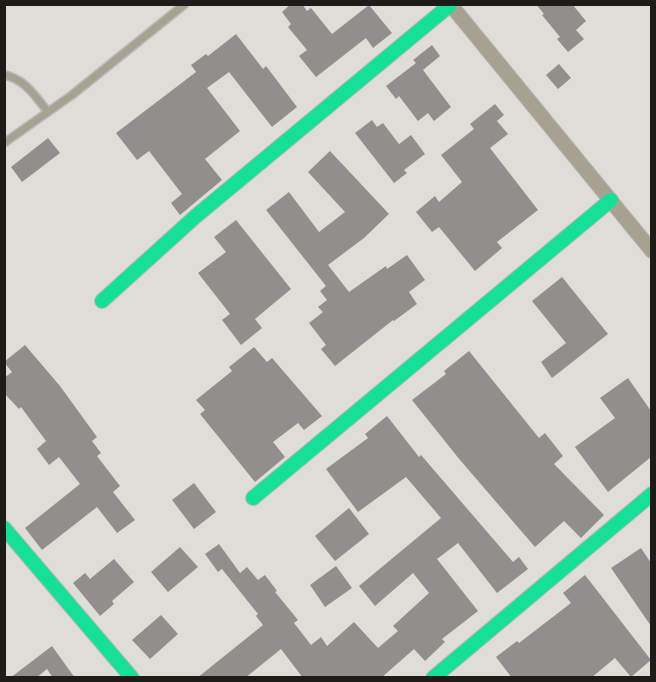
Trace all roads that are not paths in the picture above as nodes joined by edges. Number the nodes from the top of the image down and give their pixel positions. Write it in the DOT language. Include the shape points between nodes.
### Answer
graph roads {
  1 [pos="185,4"];
  2 [pos="450,5"];
  3 [pos="4,75"];
  4 [pos="48,112"];
  5 [pos="4,143"];
  6 [pos="611,200"];
  7 [pos="651,251"];
  8 [pos="102,301"];
  9 [pos="651,494"];
  10 [pos="253,498"];
  11 [pos="7,535"];
  12 [pos="132,678"];
  13 [pos="433,678"];
  1 -- 4 [label="lane"];
  2 -- 6 [label="street"];
  2 -- 8 [label="street" via="196,216"];
  3 -- 4 [label="lane" via="13,76 31,90"];
  4 -- 5 [label="lane"];
  6 -- 7 [label="street"];
  6 -- 10 [label="street"];
  9 -- 13 [label="street"];
  11 -- 12 [label="street"];
}
